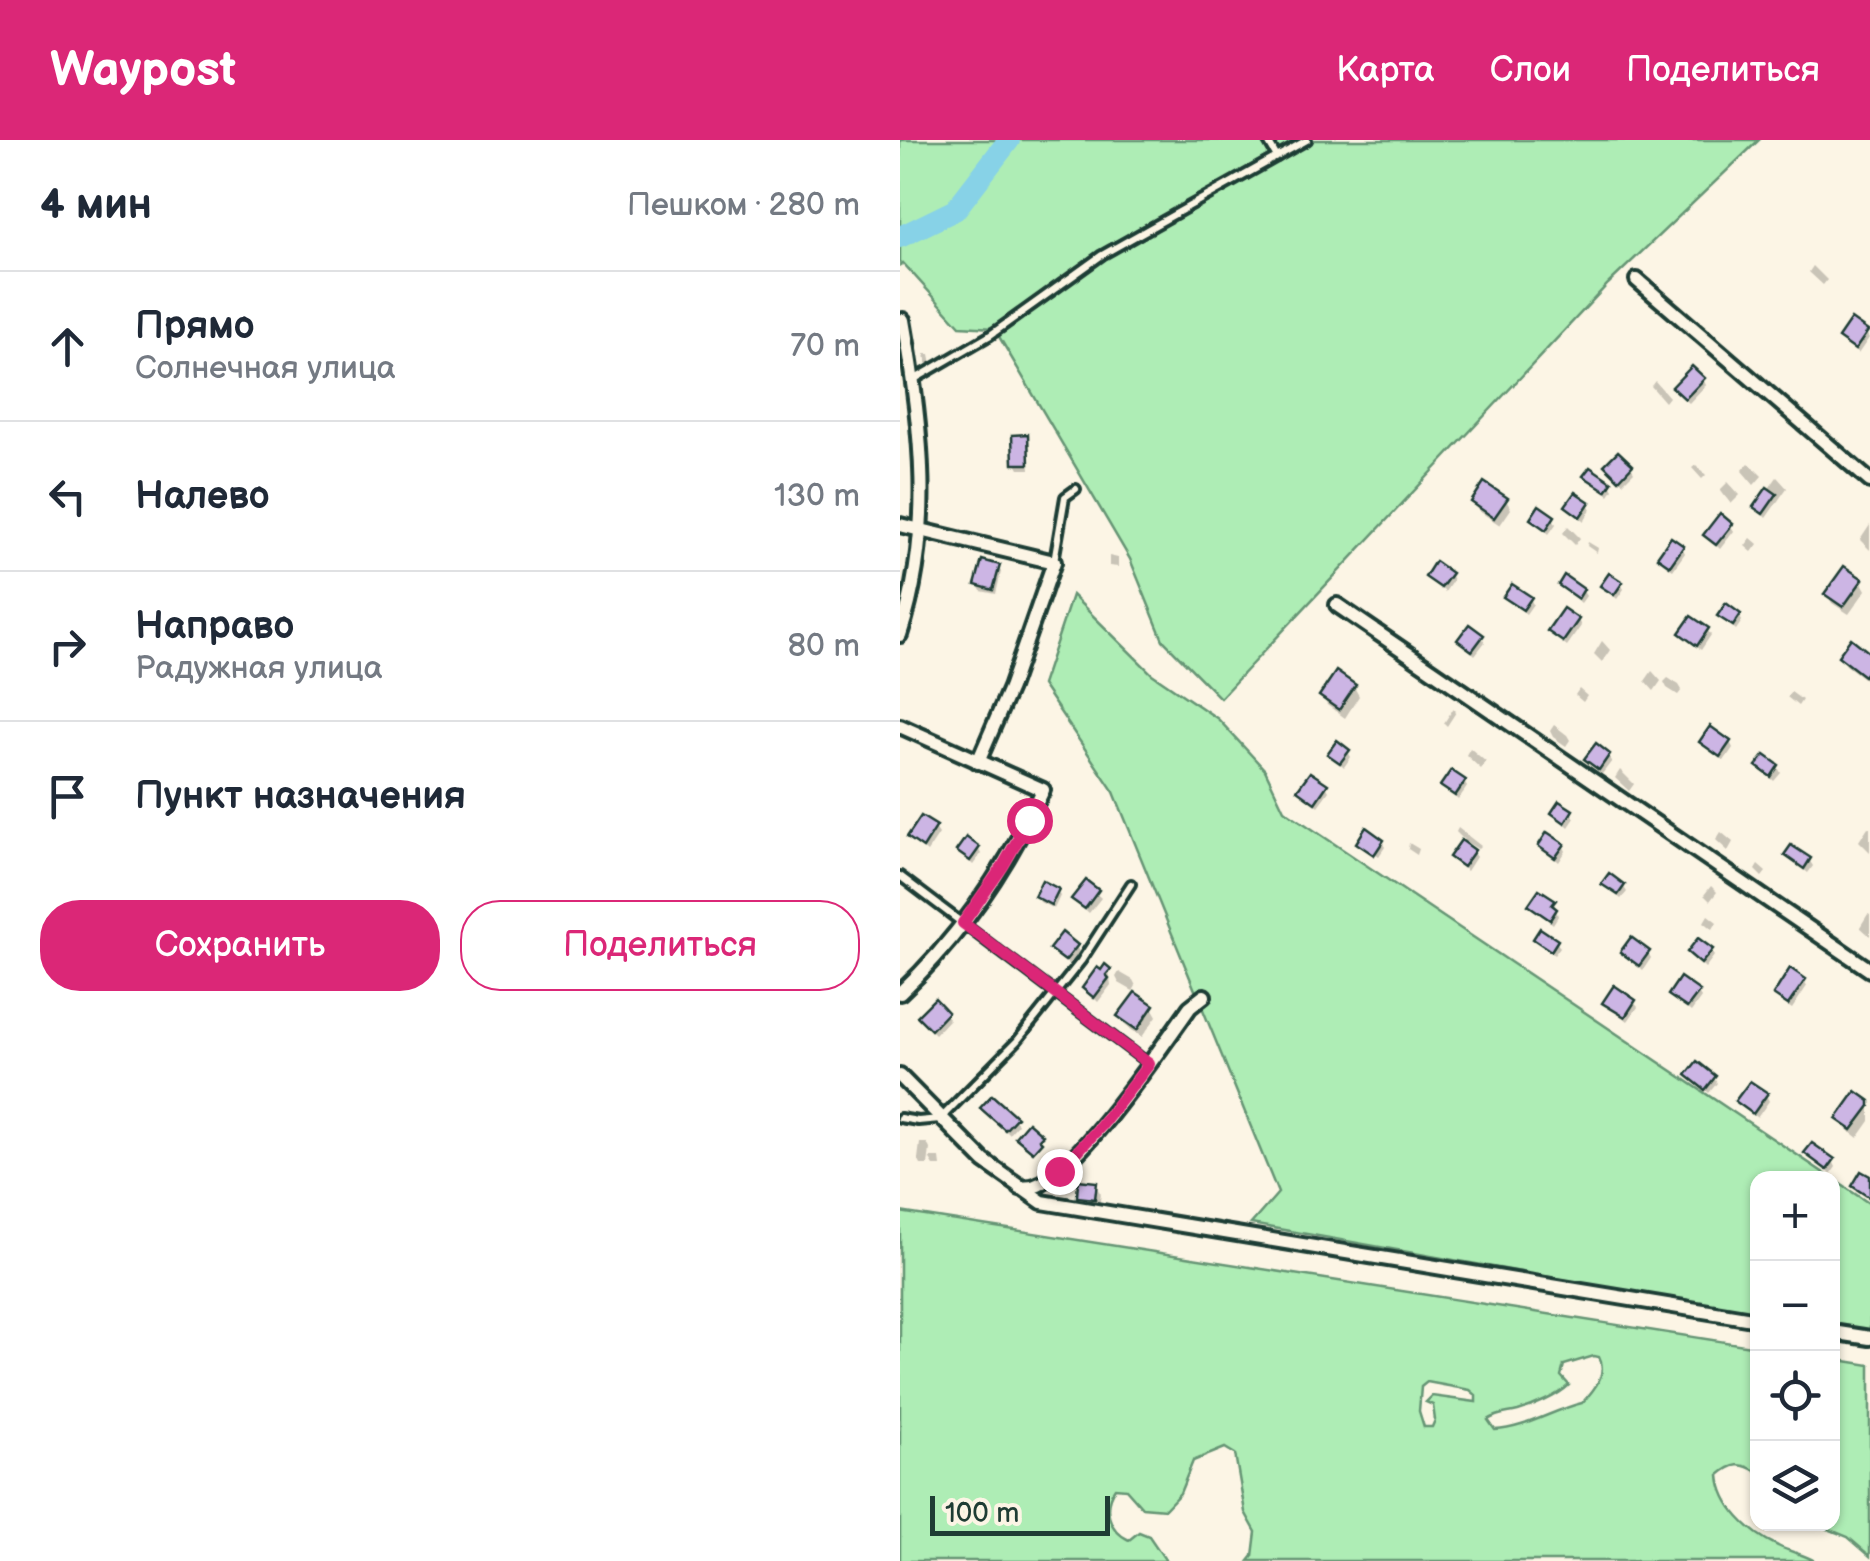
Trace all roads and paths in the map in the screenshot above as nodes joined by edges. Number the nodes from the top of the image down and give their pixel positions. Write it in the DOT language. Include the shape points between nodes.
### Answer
graph roads {
  1 [pos="1267,140"];
  2 [pos="1306,140"];
  3 [pos="1277,157"];
  4 [pos="1637,280"];
  5 [pos="904,320"];
  6 [pos="914,380"];
  7 [pos="1870,480"];
  8 [pos="1076,489"];
  9 [pos="900,526"];
  10 [pos="922,530"];
  11 [pos="1054,562"];
  12 [pos="1337,606"];
  13 [pos="900,636"];
  14 [pos="900,726"];
  15 [pos="978,762"];
  16 [pos="900,876"];
  17 [pos="1131,884"];
  18 [pos="963,923"];
  19 [pos="1870,970"];
  20 [pos="900,992"];
  21 [pos="1056,992"];
  22 [pos="1204,996"];
  23 [pos="1149,1064"];
  24 [pos="900,1076"];
  25 [pos="900,1118"];
  26 [pos="940,1119"];
  27 [pos="1020,1188"];
  28 [pos="1750,1319"];
  29 [pos="1840,1333"];
  30 [pos="1870,1338"];
  1 -- 3 [label="lane"];
  2 -- 3 [label="lane"];
  3 -- 6 [label="lane" via="1102,256"];
  4 -- 7 [label="street"];
  5 -- 6 [label="street"];
  6 -- 10 [label="street"];
  8 -- 11 [label="lane" via="1066,497"];
  9 -- 10 [label="street"];
  10 -- 11 [label="street"];
  10 -- 13 [label="street"];
  11 -- 15 [label="street"];
  12 -- 19 [label="street"];
  14 -- 15 [label="street"];
  15 -- 18 [label="street" via="1042,790 1003,866"];
  16 -- 18 [label="lane"];
  17 -- 21 [label="lane"];
  18 -- 20 [label="street"];
  18 -- 21 [label="lane"];
  21 -- 23 [label="lane"];
  21 -- 26 [label="lane"];
  22 -- 23 [label="street"];
  23 -- 27 [label="street" via="1059,1171"];
  24 -- 26 [label="street"];
  25 -- 26 [label="lane"];
  26 -- 27 [label="street"];
  27 -- 28 [label="street" via="1042,1202"];
  29 -- 30 [label="street"];
}
